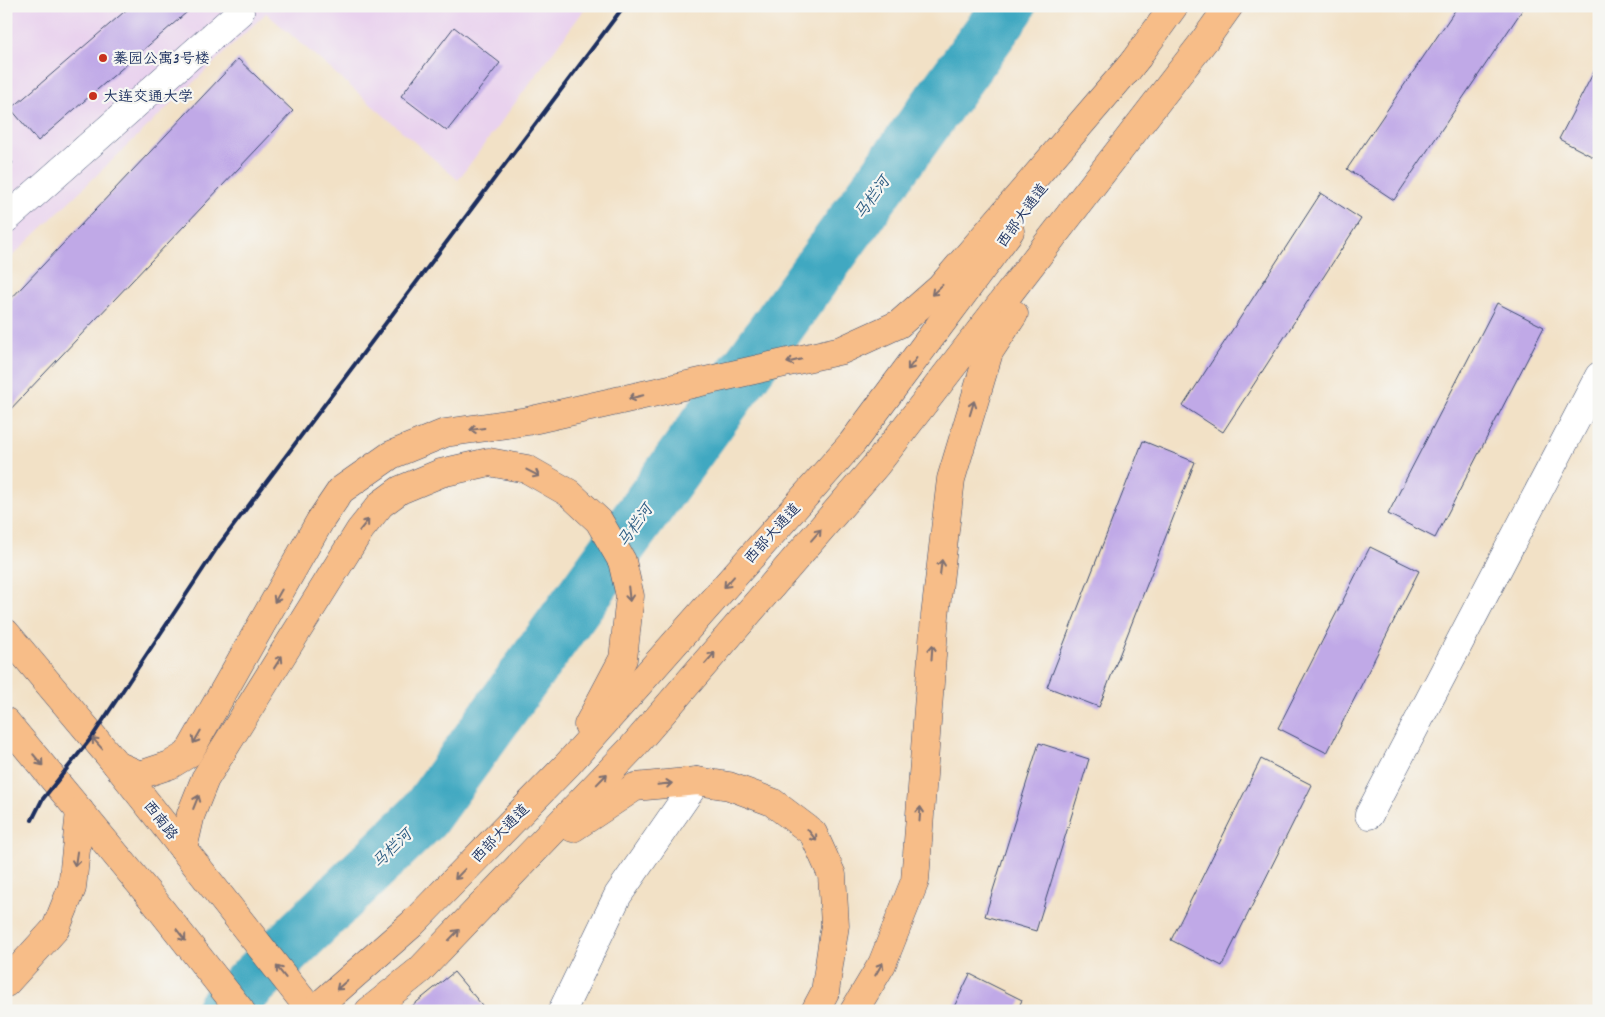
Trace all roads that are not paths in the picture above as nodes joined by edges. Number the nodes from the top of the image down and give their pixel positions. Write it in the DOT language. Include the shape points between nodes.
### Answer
graph roads {
  1 [pos="236,6"];
  2 [pos="1174,6"];
  3 [pos="1228,6"];
  4 [pos="1204,41"];
  5 [pos="1138,57"];
  6 [pos="6,219"];
  7 [pos="1599,376"];
  8 [pos="6,633"];
  9 [pos="6,722"];
  10 [pos="568,764"];
  11 [pos="117,765"];
  12 [pos="697,781"];
  13 [pos="80,810"];
  14 [pos="1369,815"];
  15 [pos="190,857"];
  16 [pos="519,867"];
  17 [pos="420,970"];
  18 [pos="6,983"];
  19 [pos="241,1011"];
  20 [pos="312,1011"];
  21 [pos="369,1011"];
  22 [pos="382,1011"];
  23 [pos="562,1011"];
  24 [pos="815,1011"];
  25 [pos="854,1011"];
  1 -- 6 [label="street" via="240,12"];
  2 -- 5 [label="main road, 西部大通道"];
  3 -- 4 [label="main road"];
  16 -- 4 [label="main road, one-way" via="632,748 877,464"];
  25 -- 4 [label="main road, one-way" via="882,964 915,881 935,616 951,479 989,352 1051,256"];
  5 -- 10 [label="main road, 西部大通道, one-way" via="852,443"];
  5 -- 11 [label="main road, one-way" via="940,288 899,324 842,350 528,421 445,433 391,455 341,490 188,754 170,765 140,775"];
  7 -- 14 [label="street"];
  11 -- 8 [label="main road, 西南路, one-way"];
  9 -- 13 [label="main road, one-way"];
  15 -- 10 [label="main road, one-way" via="191,814 205,779 360,530 381,504 400,490 441,472 489,462 527,469 569,493 600,521 622,561 630,596 623,659"];
  10 -- 20 [label="main road, 西部大通道, one-way" via="412,924"];
  11 -- 15 [label="main road, 西南路"];
  16 -- 12 [label="main road, one-way" via="635,787"];
  12 -- 23 [label="street" via="618,895"];
  12 -- 24 [label="main road, one-way" via="729,786 772,802 813,833 832,875 835,925 826,992"];
  13 -- 18 [label="main road, one-way" via="72,888 56,928"];
  13 -- 19 [label="main road, one-way"];
  20 -- 15 [label="main road, 西南路, one-way"];
  17 -- 16 [label="main road, one-way"];
  17 -- 21 [label="main road"];
  17 -- 22 [label="main road"];
}
